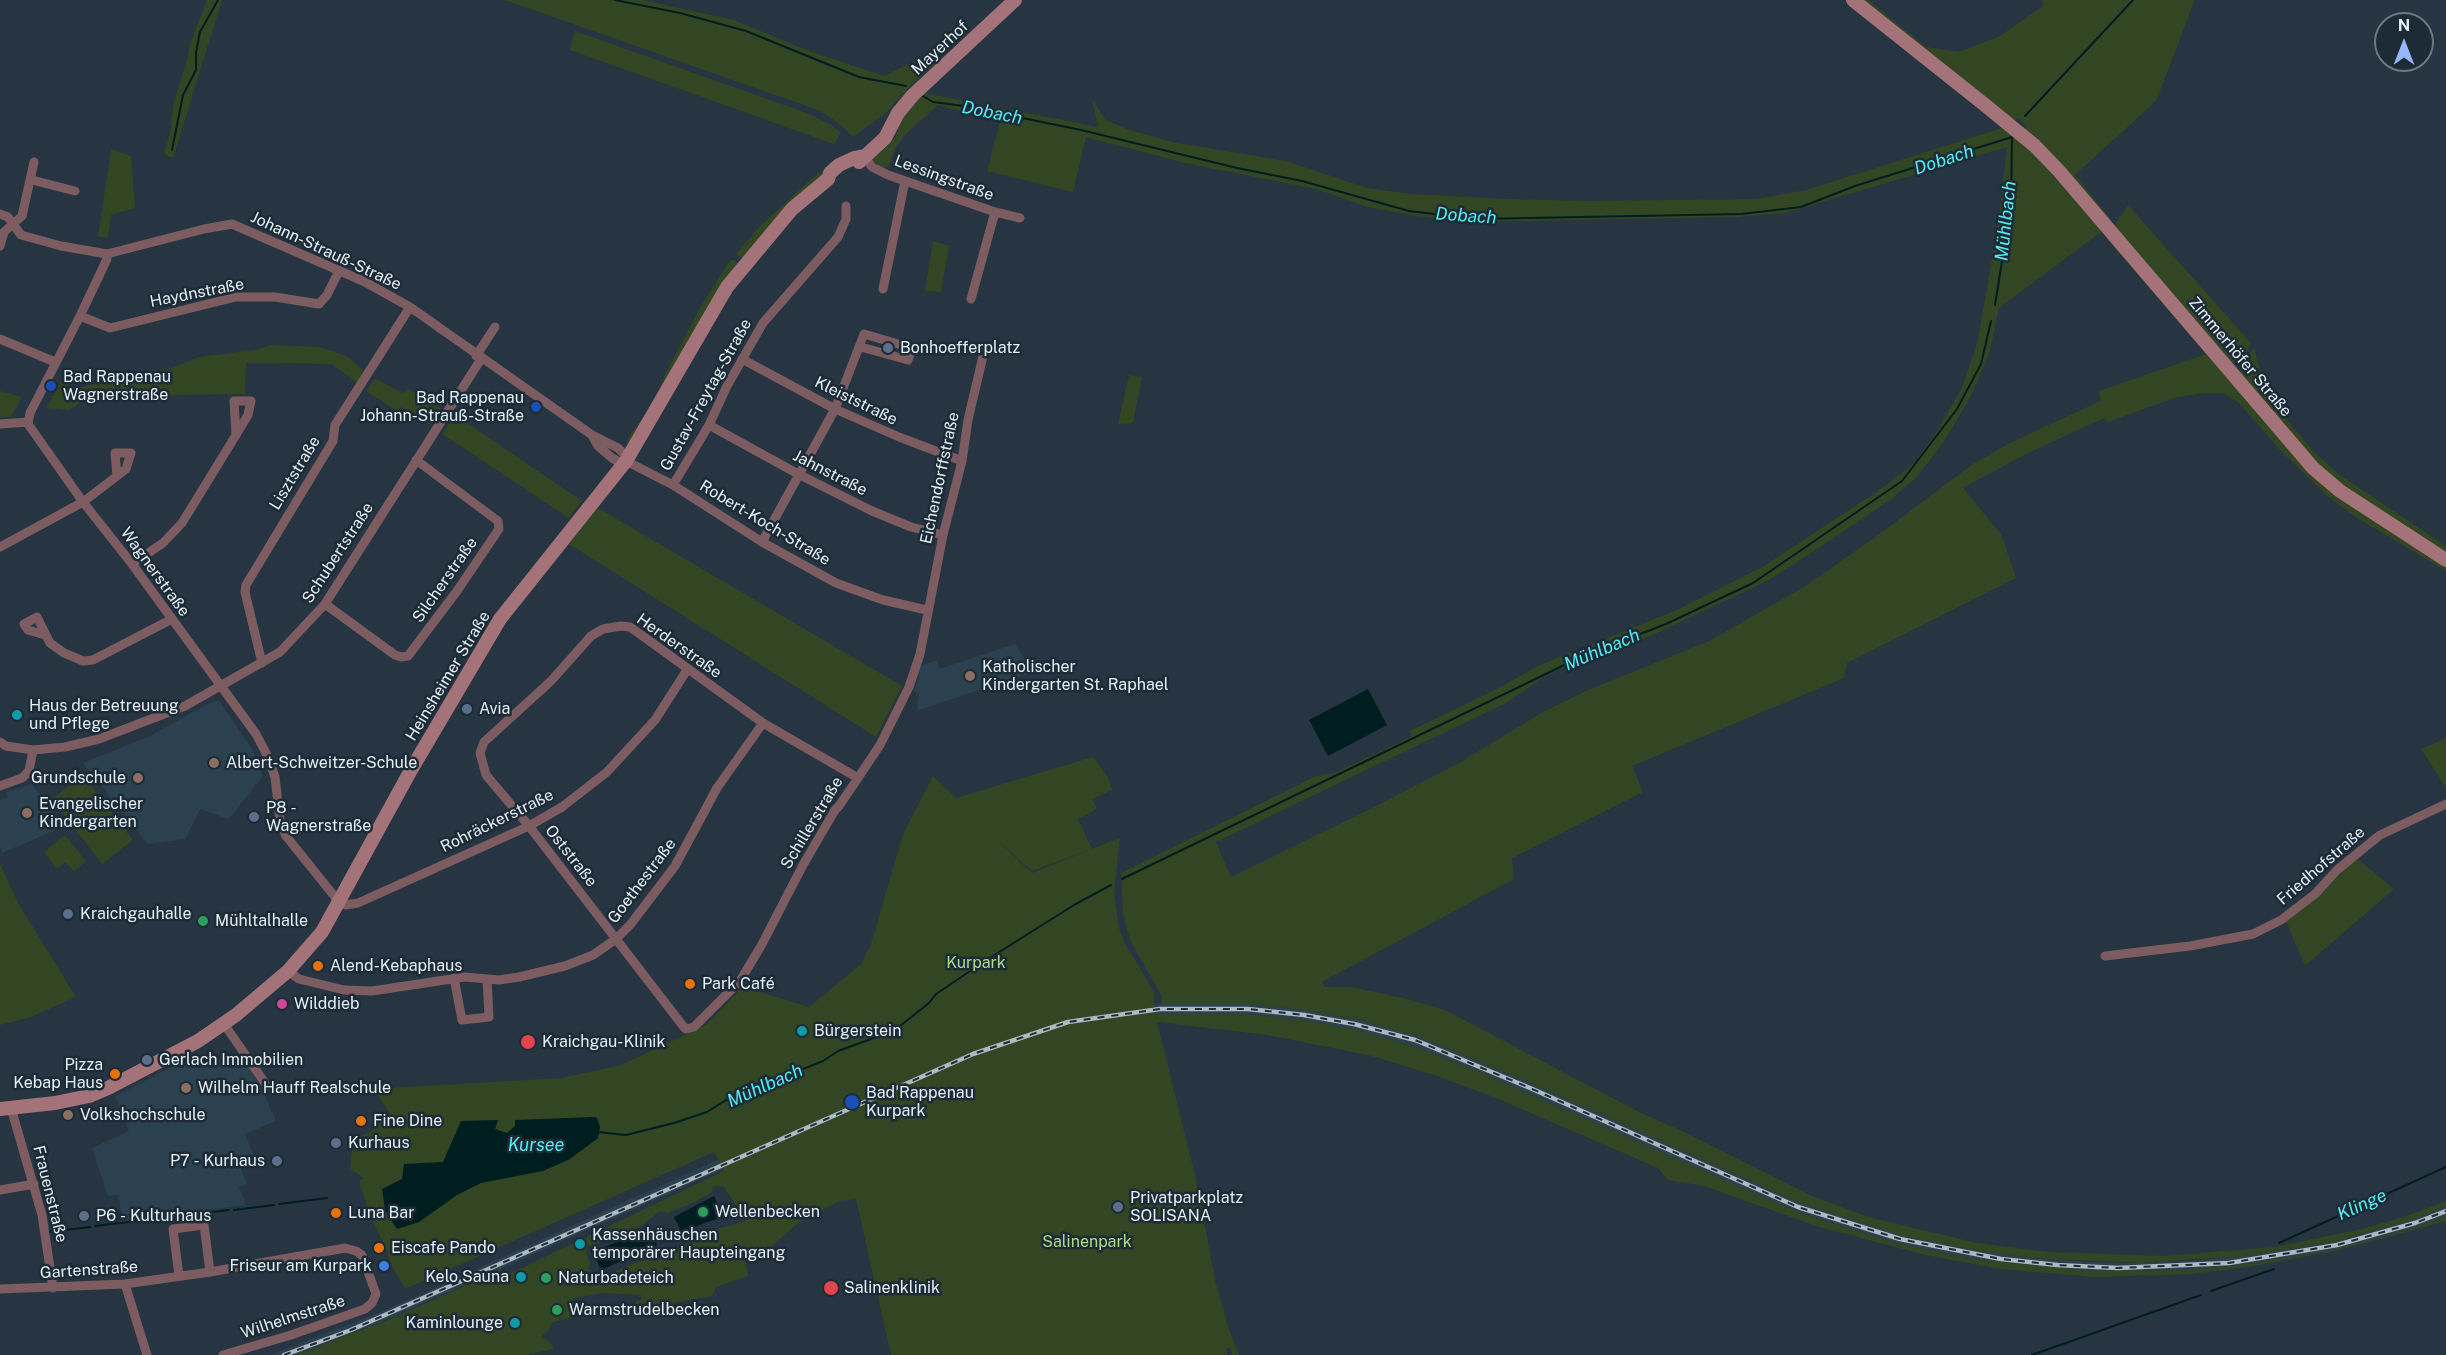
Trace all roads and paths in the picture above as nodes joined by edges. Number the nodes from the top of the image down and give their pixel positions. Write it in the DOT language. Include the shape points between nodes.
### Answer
graph roads {
  1 [pos="1015,0"];
  2 [pos="1853,0"];
  3 [pos="913,95"];
  4 [pos="864,156"];
  5 [pos="34,162"];
  6 [pos="32,180"];
  7 [pos="905,181"];
  8 [pos="75,191"];
  9 [pos="846,206"];
  10 [pos="995,212"];
  11 [pos="0,214"];
  12 [pos="1020,218"];
  13 [pos="13,224"];
  14 [pos="0,246"];
  15 [pos="107,254"];
  16 [pos="339,271"];
  17 [pos="883,289"];
  18 [pos="971,299"];
  19 [pos="410,307"];
  20 [pos="80,316"];
  21 [pos="495,327"];
  22 [pos="0,339"];
  23 [pos="861,347"];
  24 [pos="984,352"];
  25 [pos="479,358"];
  26 [pos="742,359"];
  27 [pos="55,362"];
  28 [pos="835,409"];
  29 [pos="28,422"];
  30 [pos="0,424"];
  31 [pos="709,425"];
  32 [pos="236,435"];
  33 [pos="416,460"];
  34 [pos="626,461"];
  35 [pos="962,461"];
  36 [pos="117,476"];
  37 [pos="800,476"];
  38 [pos="673,485"];
  39 [pos="83,502"];
  40 [pos="943,535"];
  41 [pos="762,542"];
  42 [pos="0,546"];
  43 [pos="2446,560"];
  44 [pos="132,564"];
  45 [pos="325,604"];
  46 [pos="927,610"];
  47 [pos="170,620"];
  48 [pos="45,635"];
  49 [pos="261,663"];
  50 [pos="687,670"];
  51 [pos="220,686"];
  52 [pos="763,723"];
  53 [pos="0,742"];
  54 [pos="33,750"];
  55 [pos="479,757"];
  56 [pos="858,778"];
  57 [pos="0,786"];
  58 [pos="2446,804"];
  59 [pos="529,826"];
  60 [pos="339,902"];
  61 [pos="616,939"];
  62 [pos="2105,956"];
  63 [pos="288,971"];
  64 [pos="454,978"];
  65 [pos="487,980"];
  66 [pos="224,1024"];
  67 [pos="686,1029"];
  68 [pos="267,1086"];
  69 [pos="6,1109"];
  70 [pos="34,1184"];
  71 [pos="0,1190"];
  72 [pos="345,1248"];
  73 [pos="210,1272"];
  74 [pos="179,1276"];
  75 [pos="125,1284"];
  76 [pos="53,1288"];
  77 [pos="0,1289"];
  78 [pos="147,1355"];
  79 [pos="223,1355"];
  1 -- 3 [label="street, Mayerhof"];
  2 -- 43 [label="street, Zimmerhöfer Straße" via="2035,146 2313,468 2349,498"];
  3 -- 4 [label="street, Heinsheimer Straße" via="885,138"];
  4 -- 7 [label="street, Lessingstraße" via="872,166"];
  4 -- 34 [label="street, Heinsheimer Straße" via="846,161 792,209 727,287"];
  5 -- 6 [label="street"];
  6 -- 8 [label="street"];
  6 -- 13 [label="street" via="22,216"];
  7 -- 10 [label="street, Lessingstraße"];
  7 -- 17 [label="street"];
  9 -- 26 [label="street, Gustav-Freytag-Straße" via="846,219 838,237 763,323"];
  10 -- 12 [label="street, Lessingstraße"];
  10 -- 18 [label="street"];
  11 -- 13 [label="street, Johann-Strauß-Straße"];
  13 -- 14 [label="street" via="4,232"];
  13 -- 15 [label="street, Johann-Strauß-Straße" via="21,235"];
  15 -- 16 [label="street, Johann-Strauß-Straße" via="232,224"];
  15 -- 20 [label="street"];
  16 -- 19 [label="street, Johann-Strauß-Straße"];
  16 -- 20 [label="street, Haydnstraße" via="319,304 275,297 236,297 110,327"];
  19 -- 25 [label="street, Johann-Strauß-Straße"];
  19 -- 49 [label="street, Lisztstraße" via="335,425 333,441 246,585"];
  20 -- 27 [label="street"];
  21 -- 25 [label="street"];
  22 -- 27 [label="street"];
  23 -- 23 [label="street" via="864,334 912,348 908,360"];
  23 -- 28 [label="street"];
  24 -- 35 [label="street, Eichendorffstraße"];
  25 -- 33 [label="street, Schubertstraße"];
  25 -- 34 [label="street, Johann-Strauß-Straße" via="592,435 612,458"];
  26 -- 28 [label="street, Kleiststraße"];
  26 -- 31 [label="street, Gustav-Freytag-Straße"];
  27 -- 29 [label="street"];
  28 -- 35 [label="street, Kleiststraße"];
  28 -- 37 [label="street"];
  29 -- 30 [label="street"];
  29 -- 39 [label="street, Wagnerstraße"];
  31 -- 37 [label="street, Jahnstraße"];
  31 -- 38 [label="street, Gustav-Freytag-Straße"];
  32 -- 44 [label="street" via="182,523 163,543"];
  33 -- 45 [label="street, Schubertstraße"];
  33 -- 45 [label="street, Silcherstraße" via="498,521 499,530 408,656 395,655"];
  34 -- 38 [label="street, Robert-Koch-Straße"];
  34 -- 60 [label="street, Heinsheimer Straße" via="500,619"];
  35 -- 40 [label="street, Eichendorffstraße"];
  36 -- 39 [label="street"];
  37 -- 40 [label="street, Jahnstraße" via="872,511"];
  37 -- 41 [label="street"];
  38 -- 41 [label="street, Robert-Koch-Straße"];
  39 -- 42 [label="street"];
  39 -- 44 [label="street, Wagnerstraße"];
  40 -- 46 [label="street, Eichendorffstraße"];
  41 -- 46 [label="street, Robert-Koch-Straße" via="837,583 883,600"];
  44 -- 47 [label="street, Wagnerstraße"];
  45 -- 49 [label="street, Schubertstraße" via="280,652"];
  46 -- 56 [label="street, Schillerstraße" via="920,654 909,687 880,745"];
  47 -- 48 [label="street" via="82,662"];
  47 -- 51 [label="street, Wagnerstraße"];
  49 -- 51 [label="street, Schubertstraße"];
  50 -- 52 [label="street, Herderstraße"];
  50 -- 55 [label="street, Herderstraße" via="630,627 603,629 591,636 551,681 484,742"];
  50 -- 59 [label="street, Rohräckerstraße" via="656,720 608,772"];
  51 -- 54 [label="street, Schubertstraße" via="185,706 99,739"];
  51 -- 60 [label="street, Wagnerstraße" via="265,750 275,777 286,836"];
  52 -- 56 [label="street, Herderstraße"];
  52 -- 61 [label="street, Goethestraße" via="717,788 675,866"];
  53 -- 54 [label="street, Schubertstraße"];
  54 -- 57 [label="street" via="28,771 22,778"];
  55 -- 59 [label="street, Oststraße" via="486,775"];
  56 -- 67 [label="street, Schillerstraße" via="803,865 740,981 709,1014"];
  58 -- 62 [label="street, Friedhofstraße" via="2380,835 2343,864 2315,894 2253,934"];
  59 -- 60 [label="street, Rohräckerstraße" via="358,903"];
  59 -- 61 [label="street, Oststraße"];
  60 -- 63 [label="street, Heinsheimer Straße" via="322,932"];
  61 -- 65 [label="street, Goethestraße" via="593,955 558,968"];
  61 -- 67 [label="street, Oststraße"];
  63 -- 64 [label="street, Goethestraße" via="300,979 358,991"];
  63 -- 66 [label="street, Heinsheimer Straße"];
  64 -- 65 [label="street, Goethestraße"];
  64 -- 65 [label="street" via="462,1020 489,1017"];
  66 -- 68 [label="street"];
  66 -- 69 [label="street, Heinsheimer Straße" via="175,1054 89,1096"];
  69 -- 70 [label="street, Frauenstraße"];
  70 -- 71 [label="street"];
  70 -- 76 [label="street, Frauenstraße"];
  72 -- 73 [label="street, Gartenstraße"];
  72 -- 79 [label="street, Wilhelmstraße" via="362,1255 376,1294 372,1303 337,1320"];
  73 -- 74 [label="street, Gartenstraße"];
  73 -- 74 [label="street" via="204,1226 173,1229"];
  74 -- 75 [label="street, Gartenstraße"];
  75 -- 76 [label="street, Gartenstraße"];
  75 -- 78 [label="street"];
  76 -- 77 [label="street, Gartenstraße"];
}
